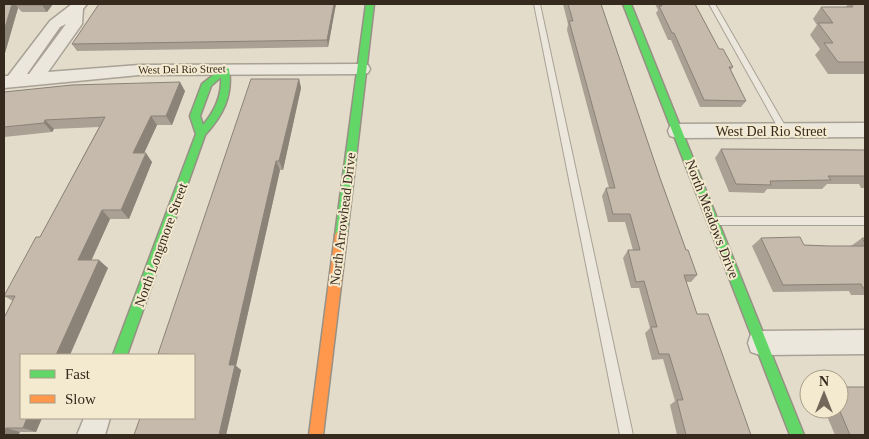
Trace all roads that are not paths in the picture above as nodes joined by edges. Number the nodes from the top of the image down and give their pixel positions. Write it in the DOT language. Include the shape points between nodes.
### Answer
graph roads {
  1 [pos="370,4"];
  2 [pos="537,4"];
  3 [pos="627,4"];
  4 [pos="712,4"];
  5 [pos="78,7"];
  6 [pos="362,68"];
  7 [pos="225,69"];
  8 [pos="36,78"];
  9 [pos="9,81"];
  10 [pos="865,130"];
  11 [pos="677,131"];
  12 [pos="784,131"];
  13 [pos="201,134"];
  14 [pos="865,220"];
  15 [pos="712,221"];
  16 [pos="865,342"];
  17 [pos="760,343"];
  18 [pos="120,354"];
  19 [pos="97,419"];
  20 [pos="91,435"];
  21 [pos="316,435"];
  22 [pos="627,435"];
  23 [pos="797,435"];
  1 -- 6 [label="street, North Arrowhead Drive"];
  2 -- 22 [label="lane"];
  3 -- 11 [label="street, North Meadows Drive"];
  4 -- 12 [label="lane"];
  5 -- 8 [label="street" via="74,24"];
  5 -- 9 [label="street" via="55,24"];
  6 -- 7 [label="street, West Del Rio Street"];
  6 -- 21 [label="street, North Arrowhead Drive"];
  7 -- 8 [label="street, West Del Rio Street" via="139,70"];
  7 -- 13 [label="street, North Longmore Street" via="229,84 219,115"];
  7 -- 13 [label="street, North Longmore Street" via="207,84 195,116"];
  8 -- 9 [label="street, West Del Rio Street"];
  10 -- 12 [label="street, West Del Rio Street"];
  11 -- 12 [label="street, West Del Rio Street"];
  11 -- 15 [label="street, North Meadows Drive"];
  13 -- 18 [label="street, North Longmore Street"];
  14 -- 15 [label="lane"];
  15 -- 17 [label="street, North Meadows Drive"];
  16 -- 17 [label="street"];
  17 -- 23 [label="street, North Meadows Drive"];
  19 -- 20 [label="street"];
}
